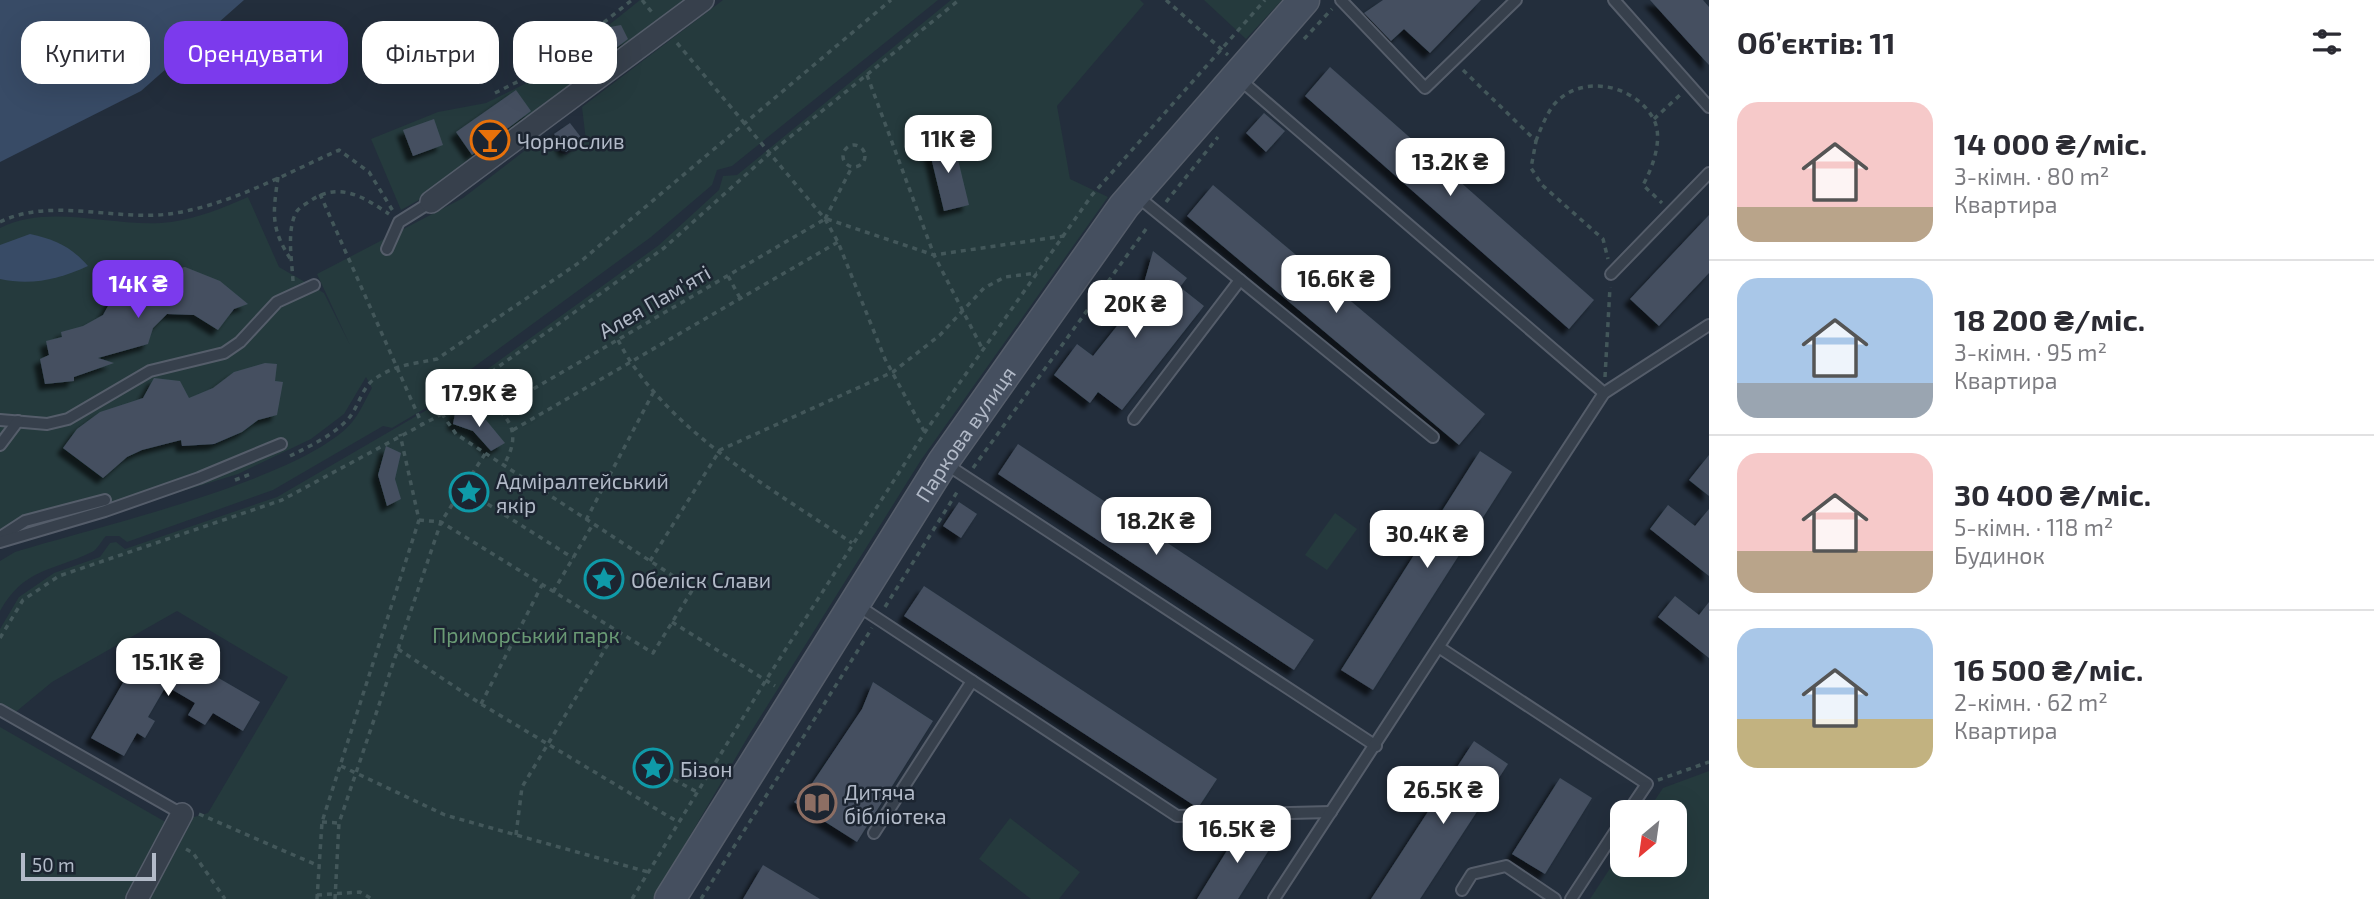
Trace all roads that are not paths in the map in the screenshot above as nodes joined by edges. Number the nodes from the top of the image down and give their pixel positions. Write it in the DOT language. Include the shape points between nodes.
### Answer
graph roads {
  1 [pos="703,0"];
  2 [pos="1304,0"];
  3 [pos="1341,0"];
  4 [pos="1516,0"];
  5 [pos="1614,0"];
  6 [pos="1237,77"];
  7 [pos="1709,107"];
  8 [pos="1709,173"];
  9 [pos="1134,194"];
  10 [pos="431,202"];
  11 [pos="387,249"];
  12 [pos="1611,274"];
  13 [pos="1240,280"];
  14 [pos="314,285"];
  15 [pos="1709,325"];
  16 [pos="1604,393"];
  17 [pos="1134,419"];
  18 [pos="0,420"];
  19 [pos="18,421"];
  20 [pos="1433,437"];
  21 [pos="281,444"];
  22 [pos="0,445"];
  23 [pos="955,470"];
  24 [pos="105,500"];
  25 [pos="0,540"];
  26 [pos="866,612"];
  27 [pos="1440,648"];
  28 [pos="972,681"];
  29 [pos="0,710"];
  30 [pos="1376,746"];
  31 [pos="1636,800"];
  32 [pos="1331,812"];
  33 [pos="182,814"];
  34 [pos="874,833"];
  35 [pos="1610,839"];
  36 [pos="1462,890"];
  37 [pos="681,898"];
  38 [pos="138,899"];
  39 [pos="1274,899"];
  40 [pos="1555,899"];
  41 [pos="1571,899"];
  1 -- 10 [label="street"];
  2 -- 6 [label="street, Паркова вулиця"];
  3 -- 4 [label="lane" via="1424,88"];
  5 -- 7 [label="lane"];
  6 -- 9 [label="street, Паркова вулиця"];
  6 -- 16 [label="lane"];
  8 -- 12 [label="lane"];
  9 -- 13 [label="lane"];
  9 -- 23 [label="street, Паркова вулиця"];
  10 -- 11 [label="lane" via="399,222"];
  13 -- 17 [label="lane"];
  13 -- 20 [label="lane"];
  14 -- 19 [label="lane" via="264,313 240,342 224,353 150,371 68,419 47,424"];
  15 -- 16 [label="lane"];
  16 -- 27 [label="lane"];
  18 -- 19 [label="lane"];
  19 -- 22 [label="lane"];
  21 -- 25 [label="lane" via="106,511"];
  23 -- 26 [label="street, Паркова вулиця"];
  23 -- 30 [label="lane"];
  24 -- 25 [label="lane" via="25,521"];
  26 -- 28 [label="lane"];
  26 -- 37 [label="street, Паркова вулиця"];
  27 -- 30 [label="lane"];
  27 -- 31 [label="lane" via="1647,783"];
  28 -- 32 [label="lane" via="1177,816"];
  28 -- 34 [label="lane"];
  29 -- 33 [label="lane"];
  30 -- 32 [label="lane"];
  32 -- 39 [label="lane"];
  33 -- 38 [label="street"];
  35 -- 41 [label="lane"];
  36 -- 40 [label="lane" via="1472,874 1506,866"];
}
